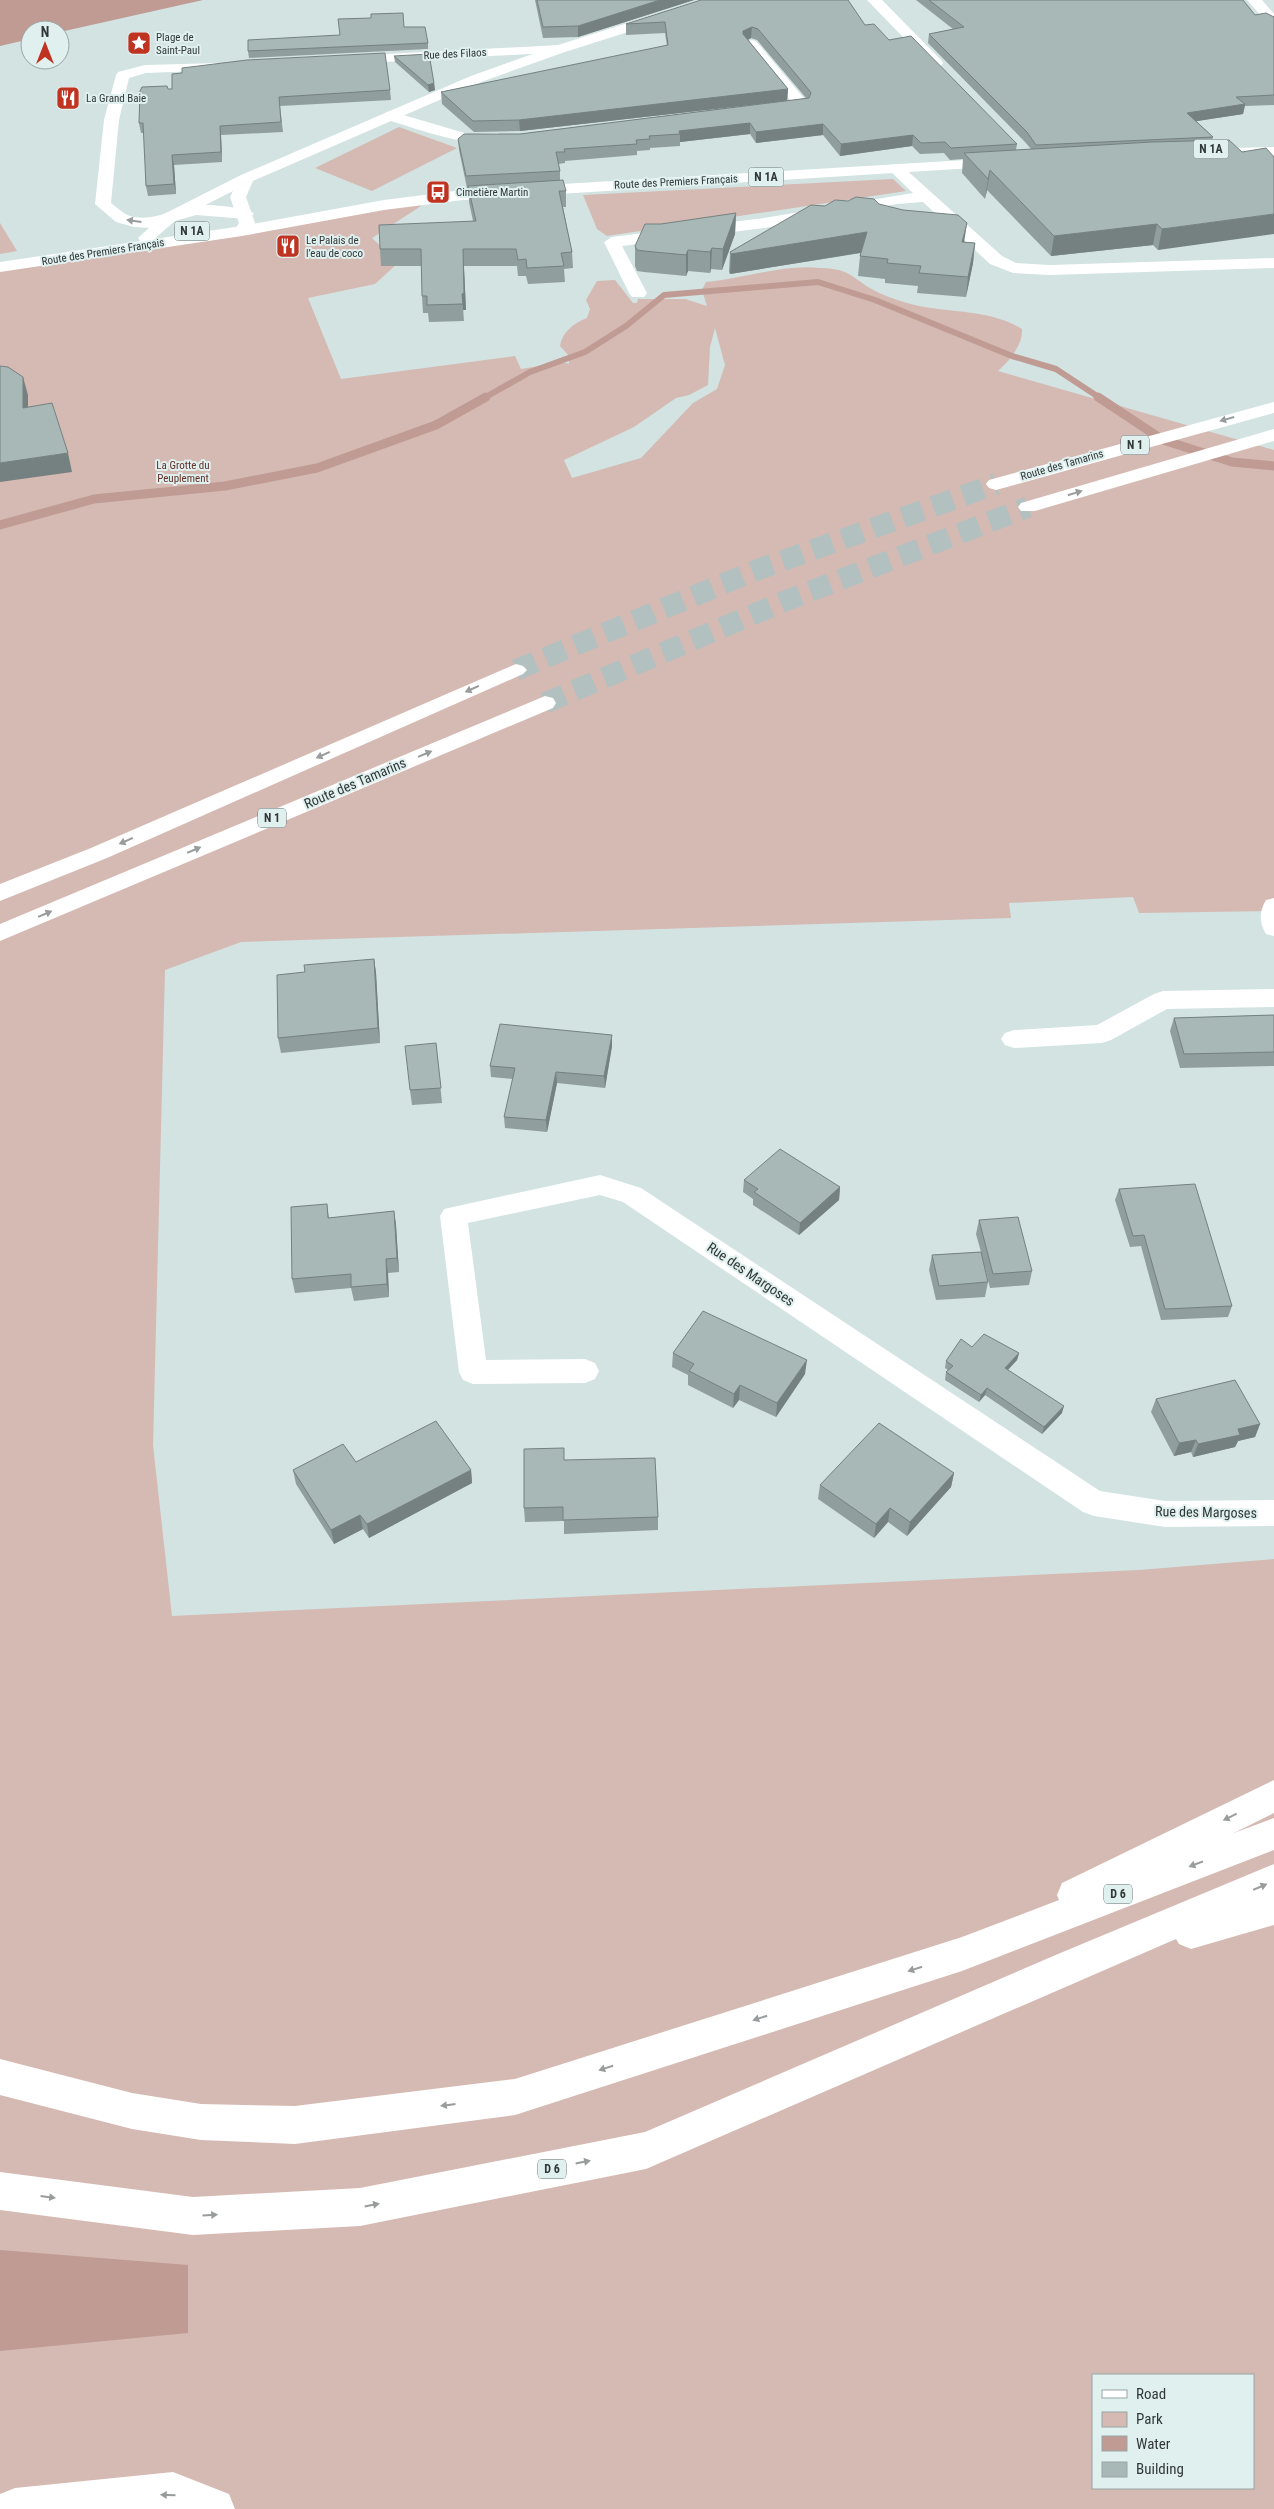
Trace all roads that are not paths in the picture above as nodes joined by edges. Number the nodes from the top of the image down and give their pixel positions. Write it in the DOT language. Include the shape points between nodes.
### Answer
graph roads {
  1 [pos="714,0"];
  2 [pos="874,0"];
  3 [pos="1254,0"];
  4 [pos="1274,22"];
  5 [pos="750,44"];
  6 [pos="560,49"];
  7 [pos="333,61"];
  8 [pos="234,66"];
  9 [pos="949,77"];
  10 [pos="754,111"];
  11 [pos="390,116"];
  12 [pos="511,138"];
  13 [pos="1274,145"];
  14 [pos="1274,152"];
  15 [pos="1010,162"];
  16 [pos="896,169"];
  17 [pos="247,178"];
  18 [pos="925,197"];
  19 [pos="170,217"];
  20 [pos="245,223"];
  21 [pos="146,238"];
  22 [pos="0,260"];
  23 [pos="1274,263"];
  24 [pos="0,267"];
  25 [pos="638,293"];
  26 [pos="1274,407"];
  27 [pos="1274,435"];
  28 [pos="996,484"];
  29 [pos="1028,507"];
  30 [pos="516,670"];
  31 [pos="545,703"];
  32 [pos="0,893"];
  33 [pos="1274,906"];
  34 [pos="1274,928"];
  35 [pos="0,933"];
  36 [pos="1274,998"];
  37 [pos="1014,1039"];
  38 [pos="584,1371"];
  39 [pos="1274,1513"];
  40 [pos="1274,1796"];
  41 [pos="1274,1834"];
  42 [pos="1274,1881"];
  43 [pos="1274,1908"];
  44 [pos="962,1954"];
  45 [pos="1070,1966"];
  46 [pos="0,2076"];
  47 [pos="0,2191"];
  48 [pos="15,2509"];
  49 [pos="214,2509"];
  1 -- 6 [label="main road"];
  2 -- 9 [label="main road"];
  3 -- 4 [label="main road"];
  5 -- 10 [label="main road" via="802,105"];
  6 -- 7 [label="main road, Rue des Filaos"];
  6 -- 11 [label="main road" via="476,79"];
  19 -- 8 [label="main road, one-way" via="151,223 134,222 122,219 103,204 110,128 119,84 123,75 146,69"];
  11 -- 12 [label="main road" via="467,139"];
  11 -- 17 [label="main road"];
  13 -- 14 [label="main road, N 1A" via="1216,151"];
  15 -- 16 [label="main road, Route des Premiers Français / N 1A"];
  16 -- 18 [label="main road"];
  16 -- 20 [label="main road, Route des Premiers Français / N 1A" via="483,194 322,211"];
  17 -- 19 [label="main road"];
  17 -- 20 [label="main road" via="238,197"];
  18 -- 23 [label="main road" via="996,260 1013,268 1050,270"];
  18 -- 25 [label="main road" via="764,223 612,242"];
  19 -- 20 [label="main road" via="194,210"];
  19 -- 21 [label="main road"];
  20 -- 21 [label="main road, Route des Premiers Français / N 1A"];
  20 -- 24 [label="main road, Route des Premiers Français / N 1A"];
  21 -- 22 [label="main road, Route des Premiers Français / N 1A"];
  26 -- 28 [label="main road, Route des Tamarins / N 1, one-way"];
  29 -- 27 [label="main road, N 1, one-way"];
  30 -- 32 [label="main road, one-way" via="99,853"];
  35 -- 31 [label="main road, Route des Tamarins / N 1, one-way"];
  33 -- 34 [label="main road"];
  36 -- 37 [label="main road" via="1163,1000 1102,1034"];
  38 -- 39 [label="main road, Rue des Margoses" via="473,1372 454,1216 600,1185 632,1195 1094,1503 1165,1514"];
  40 -- 44 [label="main road, one-way" via="1120,1871"];
  41 -- 44 [label="main road, D 6, one-way"];
  45 -- 42 [label="main road, D 6, one-way"];
  43 -- 45 [label="main road"];
  44 -- 46 [label="main road, D 6, one-way" via="506,2098 295,2125 201,2122 132,2111"];
  47 -- 45 [label="main road, D 6, one-way" via="193,2216 360,2207 646,2150"];
  49 -- 48 [label="main road, one-way" via="173,2493"];
}
